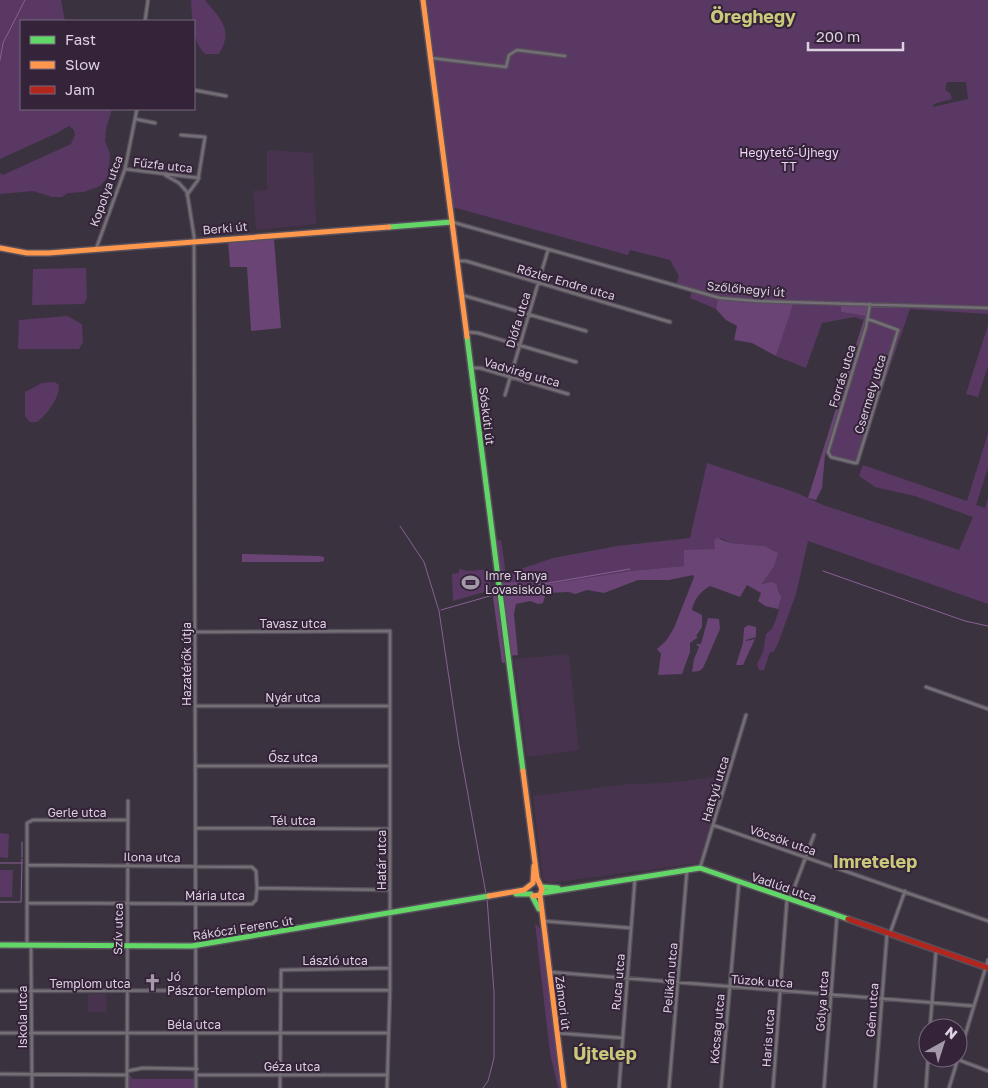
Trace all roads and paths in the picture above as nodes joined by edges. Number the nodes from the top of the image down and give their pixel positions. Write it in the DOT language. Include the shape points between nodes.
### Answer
graph roads {
  1 [pos="148,0"];
  2 [pos="423,0"];
  3 [pos="145,20"];
  4 [pos="566,56"];
  5 [pos="431,58"];
  6 [pos="195,90"];
  7 [pos="226,96"];
  8 [pos="138,110"];
  9 [pos="136,119"];
  10 [pos="155,123"];
  11 [pos="181,134"];
  12 [pos="125,169"];
  13 [pos="165,175"];
  14 [pos="199,178"];
  15 [pos="187,195"];
  16 [pos="452,222"];
  17 [pos="194,241"];
  18 [pos="0,248"];
  19 [pos="96,249"];
  20 [pos="548,250"];
  21 [pos="458,261"];
  22 [pos="538,283"];
  23 [pos="462,295"];
  24 [pos="870,304"];
  25 [pos="988,308"];
  26 [pos="529,314"];
  27 [pos="868,318"];
  28 [pos="670,322"];
  29 [pos="586,331"];
  30 [pos="467,332"];
  31 [pos="520,345"];
  32 [pos="576,362"];
  33 [pos="471,368"];
  34 [pos="510,377"];
  35 [pos="568,394"];
  36 [pos="505,396"];
  37 [pos="828,452"];
  38 [pos="195,632"];
  39 [pos="390,632"];
  40 [pos="926,687"];
  41 [pos="195,706"];
  42 [pos="390,706"];
  43 [pos="988,709"];
  44 [pos="746,715"];
  45 [pos="196,766"];
  46 [pos="390,766"];
  47 [pos="128,801"];
  48 [pos="128,820"];
  49 [pos="27,823"];
  50 [pos="713,825"];
  51 [pos="196,828"];
  52 [pos="390,829"];
  53 [pos="532,834"];
  54 [pos="814,835"];
  55 [pos="805,858"];
  56 [pos="27,865"];
  57 [pos="127,865"];
  58 [pos="195,866"];
  59 [pos="700,868"];
  60 [pos="687,869"];
  61 [pos="635,878"];
  62 [pos="740,882"];
  63 [pos="531,886"];
  64 [pos="541,886"];
  65 [pos="570,887"];
  66 [pos="256,888"];
  67 [pos="390,890"];
  68 [pos="905,890"];
  69 [pos="540,894"];
  70 [pos="502,895"];
  71 [pos="532,895"];
  72 [pos="789,899"];
  73 [pos="27,903"];
  74 [pos="127,904"];
  75 [pos="196,904"];
  76 [pos="390,914"];
  77 [pos="837,916"];
  78 [pos="542,921"];
  79 [pos="988,921"];
  80 [pos="631,928"];
  81 [pos="889,934"];
  82 [pos="0,945"];
  83 [pos="29,945"];
  84 [pos="126,946"];
  85 [pos="196,946"];
  86 [pos="936,950"];
  87 [pos="988,960"];
  88 [pos="390,968"];
  89 [pos="987,968"];
  90 [pos="549,972"];
  91 [pos="627,978"];
  92 [pos="678,983"];
  93 [pos="730,987"];
  94 [pos="390,990"];
  95 [pos="0,991"];
  96 [pos="31,991"];
  97 [pos="126,991"];
  98 [pos="196,991"];
  99 [pos="280,991"];
  100 [pos="780,991"];
  101 [pos="831,995"];
  102 [pos="882,999"];
  103 [pos="932,1002"];
  104 [pos="974,1006"];
  105 [pos="931,1018"];
  106 [pos="968,1026"];
  107 [pos="0,1033"];
  108 [pos="31,1033"];
  109 [pos="127,1033"];
  110 [pos="197,1033"];
  111 [pos="280,1033"];
  112 [pos="388,1033"];
  113 [pos="557,1033"];
  114 [pos="622,1038"];
  115 [pos="968,1063"];
  116 [pos="927,1068"];
  117 [pos="955,1068"];
  118 [pos="197,1069"];
  119 [pos="988,1070"];
  120 [pos="127,1073"];
  121 [pos="0,1074"];
  122 [pos="32,1074"];
  123 [pos="197,1075"];
  124 [pos="280,1075"];
  125 [pos="387,1075"];
  126 [pos="32,1088"];
  127 [pos="127,1088"];
  128 [pos="196,1088"];
  129 [pos="280,1088"];
  130 [pos="387,1088"];
  131 [pos="564,1088"];
  132 [pos="619,1088"];
  133 [pos="669,1088"];
  134 [pos="721,1088"];
  135 [pos="773,1088"];
  136 [pos="824,1088"];
  137 [pos="875,1088"];
  138 [pos="926,1088"];
  139 [pos="949,1088"];
  1 -- 3 [label="street"];
  2 -- 5 [label="street, Sóskúti út"];
  4 -- 5 [label="street" via="517,50 509,55 506,66"];
  5 -- 16 [label="street, Sóskúti út"];
  6 -- 7 [label="street"];
  8 -- 9 [label="street, Kopolya utca"];
  9 -- 10 [label="street"];
  9 -- 12 [label="street, Kopolya utca"];
  11 -- 14 [label="street" via="205,137"];
  12 -- 13 [label="street, Fűzfa utca"];
  12 -- 19 [label="street, Kopolya utca"];
  13 -- 14 [label="street, Fűzfa utca"];
  13 -- 15 [label="street" via="183,186"];
  14 -- 15 [label="street"];
  15 -- 17 [label="street, Hazatérők útja"];
  16 -- 17 [label="street, Berki út"];
  16 -- 20 [label="street, Szőlőhegyi út"];
  16 -- 21 [label="street, Sóskúti út"];
  17 -- 19 [label="street, Berki út"];
  17 -- 38 [label="street, Hazatérők útja"];
  18 -- 19 [label="street, Berki út" via="41,254"];
  20 -- 22 [label="street, Diófa utca"];
  20 -- 24 [label="street, Szőlőhegyi út" via="713,297"];
  21 -- 22 [label="street, Rőzler Endre utca"];
  21 -- 23 [label="street, Sóskúti út"];
  22 -- 26 [label="street, Diófa utca"];
  22 -- 28 [label="street, Rőzler Endre utca"];
  23 -- 26 [label="street"];
  23 -- 30 [label="street, Sóskúti út"];
  24 -- 25 [label="street, Szőlőhegyi út"];
  24 -- 27 [label="street, Forrás utca"];
  26 -- 29 [label="street"];
  26 -- 31 [label="street, Diófa utca"];
  27 -- 37 [label="street, Forrás utca"];
  27 -- 37 [label="street, Csermely utca" via="897,328 898,332 857,463 833,457"];
  30 -- 31 [label="street"];
  30 -- 33 [label="street, Sóskúti út"];
  31 -- 32 [label="street"];
  31 -- 34 [label="street, Diófa utca"];
  33 -- 34 [label="street, Vadvirág utca"];
  33 -- 53 [label="street, Sóskúti út"];
  34 -- 35 [label="street, Vadvirág utca"];
  34 -- 36 [label="street, Diófa utca"];
  38 -- 39 [label="street, Tavasz utca"];
  38 -- 41 [label="street, Hazatérők útja"];
  39 -- 42 [label="street, Határ utca"];
  40 -- 43 [label="street"];
  41 -- 42 [label="street, Nyár utca"];
  41 -- 45 [label="street, Hazatérők útja"];
  42 -- 46 [label="street, Határ utca"];
  44 -- 50 [label="street, Hattyú utca"];
  45 -- 46 [label="street, Ősz utca"];
  45 -- 51 [label="street, Hazatérők útja"];
  46 -- 52 [label="street, Határ utca"];
  47 -- 48 [label="street, Szív utca"];
  48 -- 49 [label="street, Gerle utca" via="34,820"];
  48 -- 57 [label="street, Szív utca"];
  49 -- 56 [label="street, Iskola utca"];
  50 -- 55 [label="street, Vöcsök utca"];
  50 -- 59 [label="street, Hattyú utca"];
  51 -- 52 [label="street, Tél utca"];
  51 -- 58 [label="street, Hazatérők útja"];
  52 -- 67 [label="street, Határ utca"];
  53 -- 63 [label="street, Sóskúti út"];
  53 -- 64 [label="street, Sóskúti út"];
  54 -- 55 [label="street, Haris utca"];
  55 -- 68 [label="street, Vöcsök utca"];
  55 -- 72 [label="street, Haris utca"];
  56 -- 57 [label="street, Ilona utca"];
  56 -- 73 [label="street, Iskola utca"];
  57 -- 58 [label="street, Ilona utca"];
  57 -- 74 [label="street, Szív utca"];
  58 -- 66 [label="street, Ilona utca" via="254,867"];
  58 -- 75 [label="street, Hazatérők útja"];
  59 -- 60 [label="street, Vadlúd utca"];
  59 -- 62 [label="street, Vadlúd utca"];
  60 -- 61 [label="street, Vadlúd utca"];
  60 -- 92 [label="street, Pelikán utca"];
  61 -- 65 [label="street, Vadlúd utca"];
  61 -- 80 [label="street, Ruca utca"];
  62 -- 72 [label="street, Vadlúd utca"];
  62 -- 93 [label="street, Kócsag utca"];
  63 -- 64 [label="street, Vadlúd utca"];
  63 -- 70 [label="street, Vadlúd utca"];
  63 -- 71 [label="street, Sóskúti út"];
  64 -- 65 [label="street, Vadlúd utca"];
  64 -- 69 [label="street, Sóskúti út"];
  65 -- 69 [label="street, Vadlúd utca"];
  66 -- 67 [label="street, Mária utca"];
  66 -- 75 [label="street, Mária utca" via="256,900 252,904"];
  67 -- 76 [label="street, Határ utca"];
  68 -- 79 [label="street, Vöcsök utca"];
  68 -- 81 [label="street, Gém utca"];
  69 -- 71 [label="street, Vadlúd utca"];
  69 -- 78 [label="street, Zámori út"];
  70 -- 71 [label="street, Vadlúd utca"];
  70 -- 76 [label="street, Rákóczi Ferenc út"];
  71 -- 78 [label="street, Zámori út"];
  72 -- 77 [label="street, Vadlúd utca"];
  72 -- 100 [label="street, Haris utca"];
  73 -- 74 [label="street, Mária utca"];
  73 -- 83 [label="street, Iskola utca"];
  74 -- 75 [label="street, Mária utca"];
  74 -- 84 [label="street, Szív utca"];
  75 -- 85 [label="street, Hazatérők útja"];
  76 -- 85 [label="street, Rákóczi Ferenc út"];
  76 -- 88 [label="street, Határ utca"];
  77 -- 81 [label="street, Vadlúd utca"];
  77 -- 101 [label="street, Gólya utca"];
  78 -- 80 [label="street"];
  78 -- 90 [label="street, Zámori út"];
  80 -- 91 [label="street, Ruca utca"];
  81 -- 86 [label="street, Vadlúd utca"];
  81 -- 102 [label="street, Gém utca"];
  82 -- 83 [label="street, Rákóczi Ferenc út"];
  83 -- 84 [label="street, Rákóczi Ferenc út"];
  83 -- 96 [label="street, Iskola utca"];
  84 -- 85 [label="street, Rákóczi Ferenc út"];
  84 -- 97 [label="street, Szív utca"];
  85 -- 98 [label="street, Hazatérők útja"];
  86 -- 89 [label="street, Vadlúd utca"];
  86 -- 103 [label="street"];
  87 -- 89 [label="street"];
  88 -- 94 [label="street, Határ utca"];
  88 -- 99 [label="street, László utca" via="281,970"];
  89 -- 104 [label="street"];
  90 -- 91 [label="street, Túzok utca"];
  90 -- 113 [label="street, Zámori út"];
  91 -- 92 [label="street, Túzok utca"];
  91 -- 114 [label="street, Ruca utca"];
  92 -- 93 [label="street, Túzok utca"];
  92 -- 133 [label="street, Pelikán utca"];
  93 -- 100 [label="street, Túzok utca"];
  93 -- 134 [label="street, Kócsag utca"];
  94 -- 99 [label="street, Templom utca"];
  94 -- 112 [label="street, Határ utca"];
  95 -- 96 [label="street, Templom utca"];
  96 -- 97 [label="street, Templom utca"];
  96 -- 108 [label="street, Iskola utca"];
  97 -- 98 [label="street, Templom utca"];
  97 -- 109 [label="street, Szív utca"];
  98 -- 99 [label="street, Templom utca"];
  98 -- 110 [label="street, Hazatérők útja"];
  99 -- 111 [label="street"];
  100 -- 101 [label="street, Túzok utca"];
  100 -- 135 [label="street, Haris utca"];
  101 -- 102 [label="street, Túzok utca"];
  101 -- 136 [label="street, Gólya utca"];
  102 -- 103 [label="street, Túzok utca"];
  102 -- 137 [label="street, Gém utca"];
  103 -- 104 [label="street, Túzok utca"];
  103 -- 105 [label="street"];
  104 -- 106 [label="street"];
  107 -- 108 [label="street, Béla utca"];
  108 -- 109 [label="street, Béla utca"];
  108 -- 122 [label="street, Iskola utca"];
  109 -- 110 [label="street, Béla utca"];
  109 -- 120 [label="street, Szív utca"];
  110 -- 111 [label="street, Béla utca"];
  110 -- 118 [label="street, Hazatérők útja"];
  111 -- 112 [label="street, Béla utca"];
  111 -- 124 [label="street"];
  112 -- 125 [label="street, Határ utca"];
  113 -- 114 [label="street"];
  113 -- 131 [label="street, Zámori út"];
  114 -- 132 [label="street, Ruca utca"];
  115 -- 119 [label="street"];
  116 -- 138 [label="street"];
  117 -- 139 [label="street"];
  118 -- 120 [label="street" via="143,1068"];
  118 -- 123 [label="street, Hazatérők útja"];
  120 -- 122 [label="street"];
  120 -- 127 [label="street, Szív utca"];
  121 -- 122 [label="street"];
  122 -- 126 [label="street, Iskola utca"];
  123 -- 124 [label="street, Géza utca"];
  123 -- 128 [label="street, Hazatérők útja"];
  124 -- 125 [label="street, Géza utca"];
  124 -- 129 [label="street"];
  125 -- 130 [label="street, Határ utca"];
}
